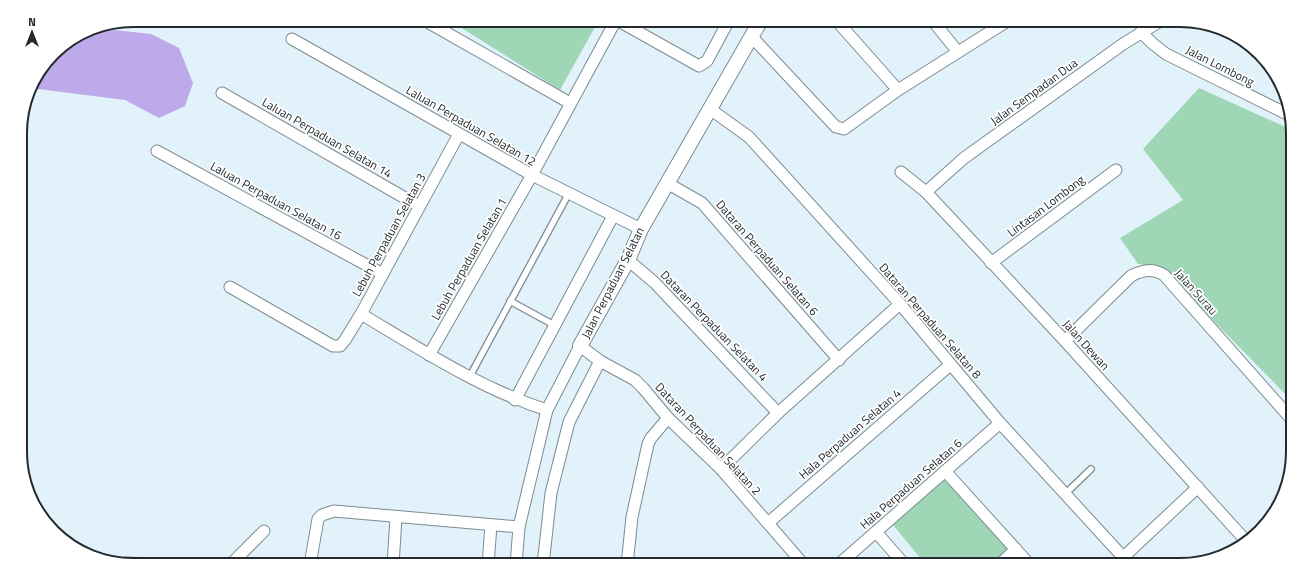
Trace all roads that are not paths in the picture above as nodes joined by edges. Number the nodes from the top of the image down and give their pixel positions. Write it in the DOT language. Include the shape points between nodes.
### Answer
graph roads {
  1 [pos="436,27"];
  2 [pos="613,27"];
  3 [pos="629,27"];
  4 [pos="725,27"];
  5 [pos="757,27"];
  6 [pos="842,27"];
  7 [pos="938,27"];
  8 [pos="998,27"];
  9 [pos="1150,27"];
  10 [pos="1141,32"];
  11 [pos="752,37"];
  12 [pos="292,39"];
  13 [pos="958,52"];
  14 [pos="898,90"];
  15 [pos="222,93"];
  16 [pos="570,103"];
  17 [pos="710,109"];
  18 [pos="1283,112"];
  19 [pos="459,134"];
  20 [pos="157,151"];
  21 [pos="1116,170"];
  22 [pos="901,172"];
  23 [pos="532,176"];
  24 [pos="667,184"];
  25 [pos="926,192"];
  26 [pos="569,193"];
  27 [pos="419,206"];
  28 [pos="613,216"];
  29 [pos="641,229"];
  30 [pos="628,260"];
  31 [pos="991,263"];
  32 [pos="383,274"];
  33 [pos="230,287"];
  34 [pos="510,301"];
  35 [pos="900,304"];
  36 [pos="361,314"];
  37 [pos="554,324"];
  38 [pos="1065,341"];
  39 [pos="580,346"];
  40 [pos="429,355"];
  41 [pos="839,360"];
  42 [pos="600,361"];
  43 [pos="950,365"];
  44 [pos="470,376"];
  45 [pos="515,400"];
  46 [pos="547,410"];
  47 [pos="778,413"];
  48 [pos="1286,413"];
  49 [pos="668,418"];
  50 [pos="1000,423"];
  51 [pos="721,469"];
  52 [pos="1091,469"];
  53 [pos="945,471"];
  54 [pos="1198,487"];
  55 [pos="1065,494"];
  56 [pos="396,518"];
  57 [pos="768,523"];
  58 [pos="491,525"];
  59 [pos="519,527"];
  60 [pos="264,531"];
  61 [pos="876,532"];
  62 [pos="1243,537"];
  63 [pos="1016,549"];
  64 [pos="237,558"];
  65 [pos="311,558"];
  66 [pos="393,558"];
  67 [pos="489,558"];
  68 [pos="517,558"];
  69 [pos="544,558"];
  70 [pos="628,558"];
  71 [pos="798,558"];
  72 [pos="846,558"];
  73 [pos="899,558"];
  74 [pos="1006,558"];
  75 [pos="1024,558"];
  76 [pos="1117,558"];
  77 [pos="1122,558"];
  1 -- 16 [label="street"];
  2 -- 16 [label="street, Lebuh Perpaduan Selatan 1"];
  3 -- 4 [label="street" via="699,66 707,61"];
  5 -- 11 [label="street, Jalan Perpaduan Selatan"];
  6 -- 14 [label="street"];
  7 -- 13 [label="street"];
  8 -- 13 [label="street"];
  9 -- 10 [label="street, Jalan Sempadan Dua"];
  10 -- 18 [label="street, Jalan Lombong" via="1166,54"];
  10 -- 25 [label="street, Jalan Sempadan Dua" via="964,158"];
  11 -- 14 [label="street" via="836,127 844,129 850,126"];
  11 -- 17 [label="street, Jalan Perpaduan Selatan"];
  12 -- 19 [label="street, Laluan Perpaduan Selatan 12"];
  13 -- 14 [label="street"];
  15 -- 27 [label="street, Laluan Perpaduan Selatan 14"];
  16 -- 23 [label="street, Lebuh Perpaduan Selatan 1"];
  17 -- 24 [label="street, Jalan Perpaduan Selatan"];
  17 -- 35 [label="street, Dataran Perpaduan Selatan 8" via="749,137"];
  19 -- 23 [label="street, Laluan Perpaduan Selatan 12"];
  19 -- 27 [label="street, Lebuh Perpaduan Selatan 3"];
  20 -- 32 [label="street, Laluan Perpaduan Selatan 16"];
  21 -- 31 [label="street, Lintasan Lombong"];
  22 -- 25 [label="street, Jalan Dewan"];
  23 -- 26 [label="street, Laluan Perpaduan Selatan 12"];
  23 -- 40 [label="street, Lebuh Perpaduan Selatan 1"];
  24 -- 29 [label="street, Jalan Perpaduan Selatan"];
  24 -- 41 [label="street, Dataran Perpaduan Selatan 6" via="702,203"];
  25 -- 31 [label="street, Jalan Dewan"];
  26 -- 28 [label="street, Laluan Perpaduan Selatan 12"];
  26 -- 34 [label="lane"];
  27 -- 32 [label="street, Lebuh Perpaduan Selatan 3"];
  28 -- 29 [label="street, Laluan Perpaduan Selatan 12"];
  28 -- 37 [label="street"];
  29 -- 30 [label="street, Jalan Perpaduan Selatan"];
  30 -- 39 [label="street, Jalan Perpaduan Selatan"];
  30 -- 47 [label="street, Dataran Perpaduan Selatan 4" via="655,283"];
  31 -- 38 [label="street, Jalan Dewan"];
  32 -- 36 [label="street, Lebuh Perpaduan Selatan 3"];
  33 -- 36 [label="street, Lebuh Perpaduan Selatan 3" via="333,346 340,346"];
  34 -- 37 [label="lane"];
  34 -- 44 [label="lane"];
  35 -- 41 [label="street"];
  35 -- 43 [label="street, Dataran Perpaduan Selatan 8"];
  36 -- 40 [label="street"];
  37 -- 45 [label="street"];
  38 -- 48 [label="street, Jalan Surau" via="1131,276 1140,272 1157,271 1164,275"];
  38 -- 54 [label="street, Jalan Dewan"];
  39 -- 42 [label="street, Dataran Perpaduan Selatan 2"];
  39 -- 46 [label="street, Jalan Perpaduan Selatan"];
  40 -- 44 [label="street"];
  41 -- 47 [label="street"];
  42 -- 49 [label="street, Dataran Perpaduan Selatan 2" via="635,380"];
  42 -- 69 [label="street" via="569,422 551,493"];
  43 -- 50 [label="street, Dataran Perpaduan Selatan 8"];
  43 -- 57 [label="street, Hala Perpaduan Selatan 4"];
  44 -- 45 [label="street"];
  45 -- 46 [label="street"];
  46 -- 59 [label="street, Jalan Perpaduan Selatan"];
  47 -- 51 [label="street"];
  49 -- 51 [label="street, Dataran Perpaduan Selatan 2"];
  49 -- 70 [label="street" via="648,444 632,517"];
  50 -- 53 [label="street, Hala Perpaduan Selatan 6"];
  50 -- 55 [label="street, Dataran Perpaduan Selatan 8"];
  51 -- 57 [label="street, Dataran Perpaduan Selatan 2"];
  52 -- 55 [label="lane"];
  53 -- 61 [label="street, Hala Perpaduan Selatan 6"];
  53 -- 63 [label="street"];
  54 -- 62 [label="street, Jalan Dewan"];
  54 -- 77 [label="street"];
  55 -- 76 [label="street, Dataran Perpaduan Selatan 8"];
  56 -- 58 [label="street"];
  56 -- 65 [label="street" via="328,512 322,515 316,525"];
  56 -- 66 [label="street"];
  57 -- 71 [label="street, Dataran Perpaduan Selatan 2"];
  58 -- 59 [label="street"];
  58 -- 67 [label="street"];
  59 -- 68 [label="street, Jalan Perpaduan Selatan"];
  60 -- 64 [label="street"];
  61 -- 72 [label="street, Hala Perpaduan Selatan 6"];
  61 -- 73 [label="street"];
  63 -- 74 [label="street"];
  63 -- 75 [label="street"];
}
